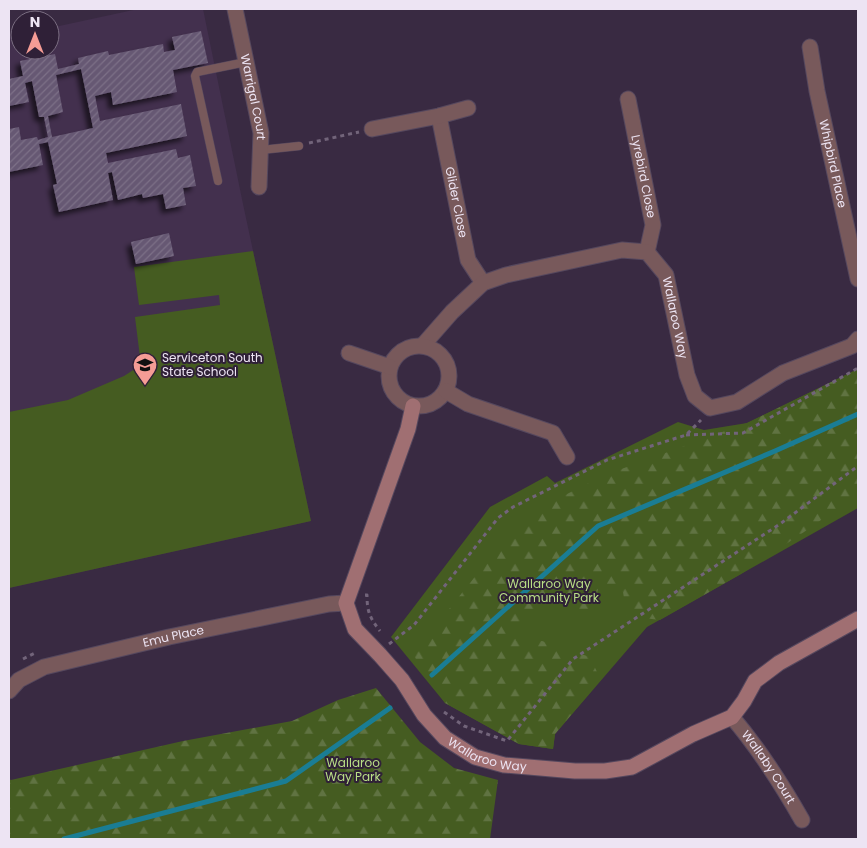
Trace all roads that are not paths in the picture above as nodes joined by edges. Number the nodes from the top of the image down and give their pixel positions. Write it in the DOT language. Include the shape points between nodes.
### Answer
graph roads {
  1 [pos="235,9"];
  2 [pos="810,47"];
  3 [pos="246,62"];
  4 [pos="628,100"];
  5 [pos="468,108"];
  6 [pos="439,116"];
  7 [pos="372,129"];
  8 [pos="299,146"];
  9 [pos="261,150"];
  10 [pos="218,181"];
  11 [pos="259,187"];
  12 [pos="647,252"];
  13 [pos="858,280"];
  14 [pos="483,283"];
  15 [pos="858,339"];
  16 [pos="423,345"];
  17 [pos="349,353"];
  18 [pos="390,367"];
  19 [pos="446,391"];
  20 [pos="413,406"];
  21 [pos="567,457"];
  22 [pos="348,597"];
  23 [pos="858,619"];
  24 [pos="9,691"];
  25 [pos="732,717"];
  26 [pos="802,820"];
  1 -- 3 [label="street, Warrigal Court"];
  2 -- 13 [label="street, Whipbird Place"];
  3 -- 9 [label="street, Warrigal Court" via="261,133"];
  3 -- 10 [label="lane" via="197,72 195,76"];
  4 -- 12 [label="street, Lyrebird Close" via="653,225"];
  5 -- 6 [label="street"];
  6 -- 7 [label="street"];
  6 -- 14 [label="street, Glider Close" via="468,260"];
  8 -- 9 [label="lane"];
  9 -- 11 [label="street, Warrigal Court"];
  12 -- 14 [label="street" via="622,250"];
  12 -- 15 [label="street, Wallaroo Way" via="666,275 687,375 695,396 710,408 737,402 783,373 852,346"];
  14 -- 16 [label="street"];
  16 -- 18 [label="street" via="405,349 395,357"];
  16 -- 19 [label="street" via="438,351 448,363 450,373"];
  17 -- 18 [label="street"];
  18 -- 20 [label="street" via="392,390"];
  19 -- 20 [label="street" via="432,404"];
  19 -- 21 [label="street" via="468,404 552,433"];
  20 -- 22 [label="street" via="408,429"];
  22 -- 24 [label="street, Emu Place" via="329,604 44,667 19,680"];
  22 -- 25 [label="street, Wallaroo Way" via="355,629 385,649 424,715 446,738 475,757 504,765 576,771 632,767"];
  23 -- 25 [label="street" via="779,663 755,681"];
  25 -- 26 [label="street, Wallaby Court" via="756,745"];
}
